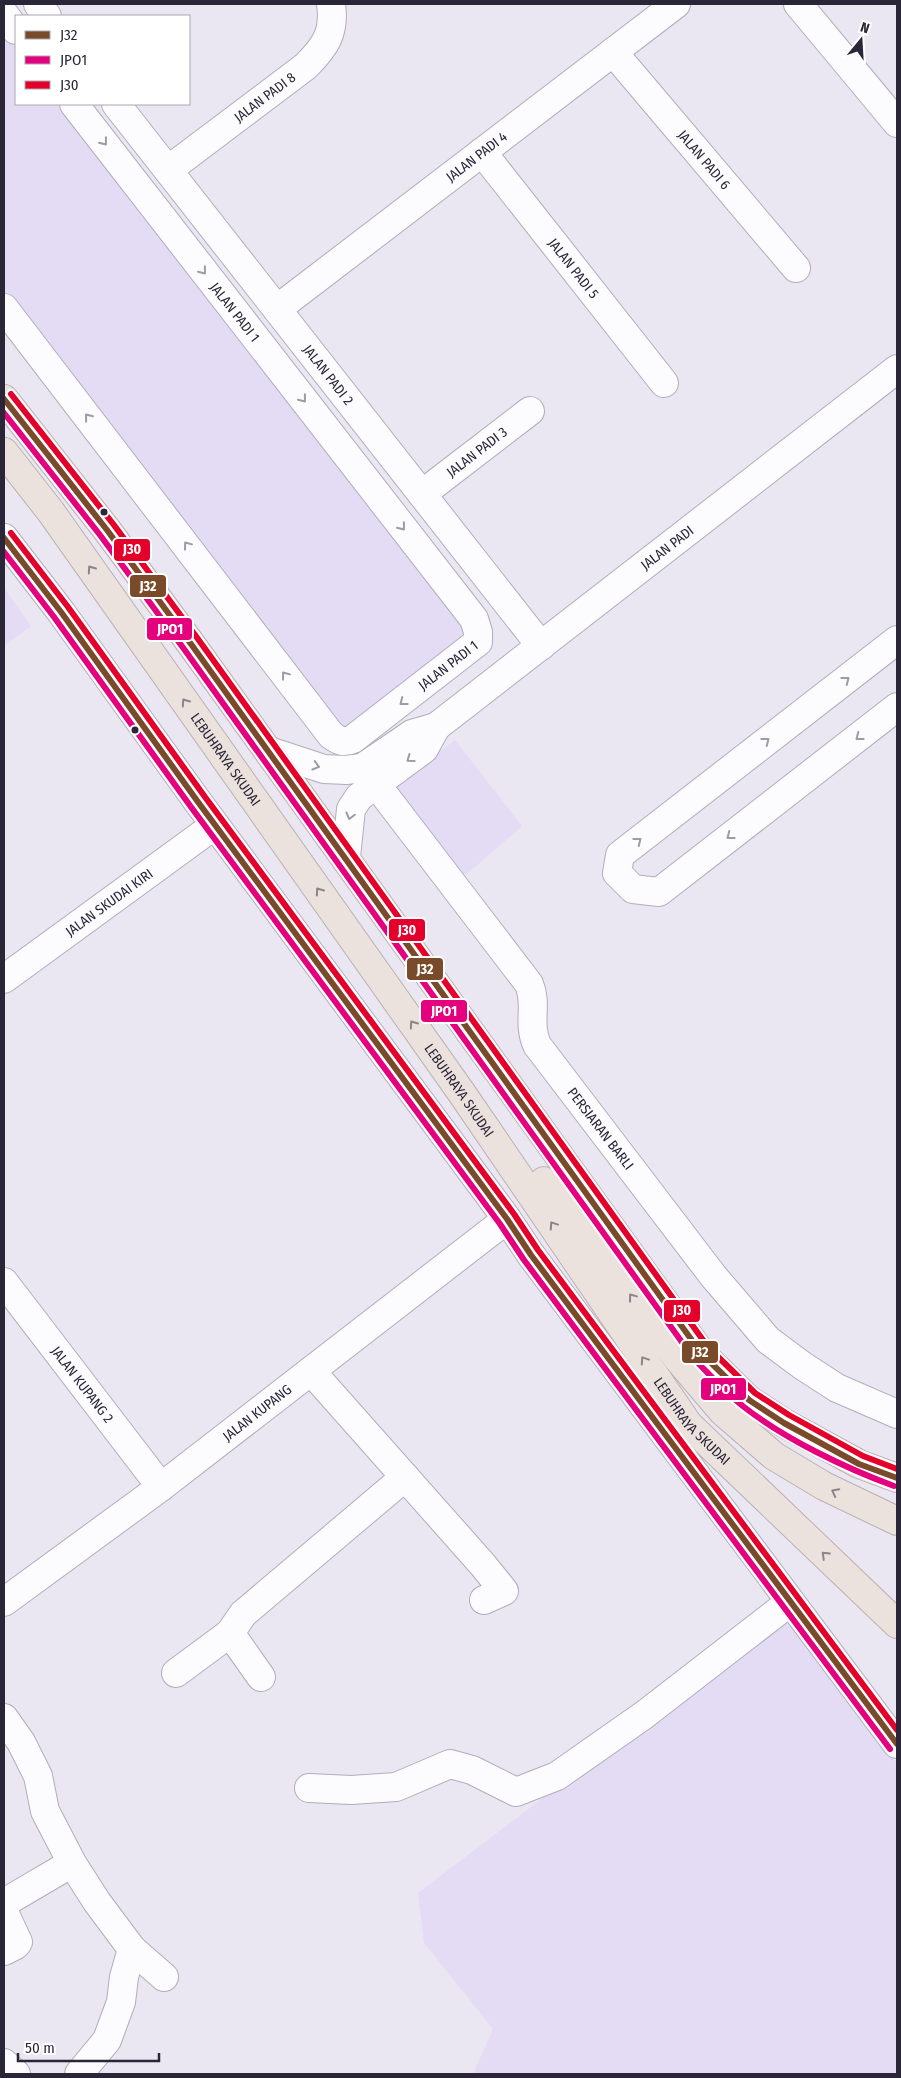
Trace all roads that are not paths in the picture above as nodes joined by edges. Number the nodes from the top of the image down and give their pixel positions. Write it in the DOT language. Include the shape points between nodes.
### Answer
graph roads {
  1 [pos="38,4"];
  2 [pos="331,4"];
  3 [pos="676,4"];
  4 [pos="798,4"];
  5 [pos="4,14"];
  6 [pos="47,15"];
  7 [pos="15,29"];
  8 [pos="613,52"];
  9 [pos="75,105"];
  10 [pos="117,105"];
  11 [pos="897,123"];
  12 [pos="482,152"];
  13 [pos="168,170"];
  14 [pos="796,268"];
  15 [pos="4,308"];
  16 [pos="277,309"];
  17 [pos="897,369"];
  18 [pos="664,383"];
  19 [pos="4,399"];
  20 [pos="530,411"];
  21 [pos="4,452"];
  22 [pos="422,494"];
  23 [pos="4,538"];
  24 [pos="897,640"];
  25 [pos="541,646"];
  26 [pos="897,707"];
  27 [pos="436,727"];
  28 [pos="269,751"];
  29 [pos="376,784"];
  30 [pos="215,825"];
  31 [pos="346,857"];
  32 [pos="4,979"];
  33 [pos="461,1092"];
  34 [pos="507,1219"];
  35 [pos="4,1282"];
  36 [pos="311,1371"];
  37 [pos="897,1414"];
  38 [pos="405,1477"];
  39 [pos="897,1478"];
  40 [pos="161,1487"];
  41 [pos="891,1517"];
  42 [pos="484,1600"];
  43 [pos="4,1602"];
  44 [pos="790,1602"];
  45 [pos="897,1624"];
  46 [pos="230,1633"];
  47 [pos="176,1672"];
  48 [pos="261,1677"];
  49 [pos="4,1718"];
  50 [pos="897,1744"];
  51 [pos="309,1788"];
  52 [pos="72,1863"];
  53 [pos="4,1903"];
  54 [pos="4,1912"];
  55 [pos="132,1949"];
  56 [pos="4,1951"];
  57 [pos="164,1977"];
  58 [pos="4,2063"];
  59 [pos="16,2074"];
  60 [pos="79,2074"];
  1 -- 6 [label="street"];
  2 -- 13 [label="street, JALAN PADI 8" via="333,19 327,40 318,54"];
  3 -- 8 [label="street, JALAN PADI 4"];
  4 -- 11 [label="street"];
  5 -- 7 [label="street"];
  8 -- 12 [label="street, JALAN PADI 4"];
  8 -- 14 [label="street, JALAN PADI 6"];
  9 -- 15 [label="street, JALAN PADI 1, one-way" via="474,619 478,642 354,739 341,741 331,735"];
  10 -- 13 [label="street, JALAN PADI 2"];
  12 -- 16 [label="street, JALAN PADI 4"];
  12 -- 18 [label="street, JALAN PADI 5"];
  13 -- 16 [label="street, JALAN PADI 2"];
  16 -- 22 [label="street, JALAN PADI 2"];
  17 -- 25 [label="street, JALAN PADI"];
  19 -- 28 [label="highway" via="107,530"];
  20 -- 22 [label="street, JALAN PADI 3"];
  33 -- 21 [label="highway, LEBUHRAYA SKUDAI, one-way" via="51,512"];
  22 -- 25 [label="street, JALAN PADI 2"];
  23 -- 30 [label="street"];
  26 -- 24 [label="street, one-way" via="659,892 633,889 617,873 620,855"];
  25 -- 27 [label="street, JALAN PADI"];
  28 -- 27 [label="street, JALAN PADI, one-way" via="324,768 362,768 412,734"];
  27 -- 29 [label="street, JALAN PADI, one-way" via="424,749"];
  28 -- 31 [label="highway"];
  29 -- 31 [label="street, JALAN PADI, one-way" via="359,797 350,810"];
  29 -- 37 [label="street, PERSIARAN BARLI" via="529,984 533,994 532,1032 537,1045 714,1277 768,1340 837,1388"];
  30 -- 32 [label="street, JALAN SKUDAI KIRI"];
  30 -- 34 [label="street"];
  31 -- 39 [label="highway" via="702,1353 749,1400 784,1423 859,1464"];
  41 -- 33 [label="highway, one-way" via="824,1486 774,1456 723,1412 678,1359 500,1124"];
  45 -- 33 [label="highway, LEBUHRAYA SKUDAI, one-way" via="688,1424"];
  34 -- 36 [label="street, JALAN KUPANG"];
  34 -- 44 [label="street"];
  35 -- 40 [label="street, JALAN KUPANG 2"];
  36 -- 38 [label="street"];
  36 -- 40 [label="street, JALAN KUPANG"];
  38 -- 42 [label="street" via="504,1591"];
  38 -- 46 [label="street" via="243,1614"];
  40 -- 43 [label="street, JALAN KUPANG"];
  44 -- 50 [label="street"];
  44 -- 51 [label="street" via="644,1715 557,1776 516,1792 472,1770 450,1764 396,1786 350,1790"];
  46 -- 47 [label="street"];
  46 -- 48 [label="street"];
  49 -- 52 [label="street" via="21,1742 38,1776 45,1811"];
  52 -- 53 [label="street"];
  52 -- 55 [label="street"];
  54 -- 56 [label="street" via="18,1942"];
  55 -- 57 [label="street"];
  55 -- 60 [label="street" via="121,2002 107,2040"];
  58 -- 59 [label="street"];
}
